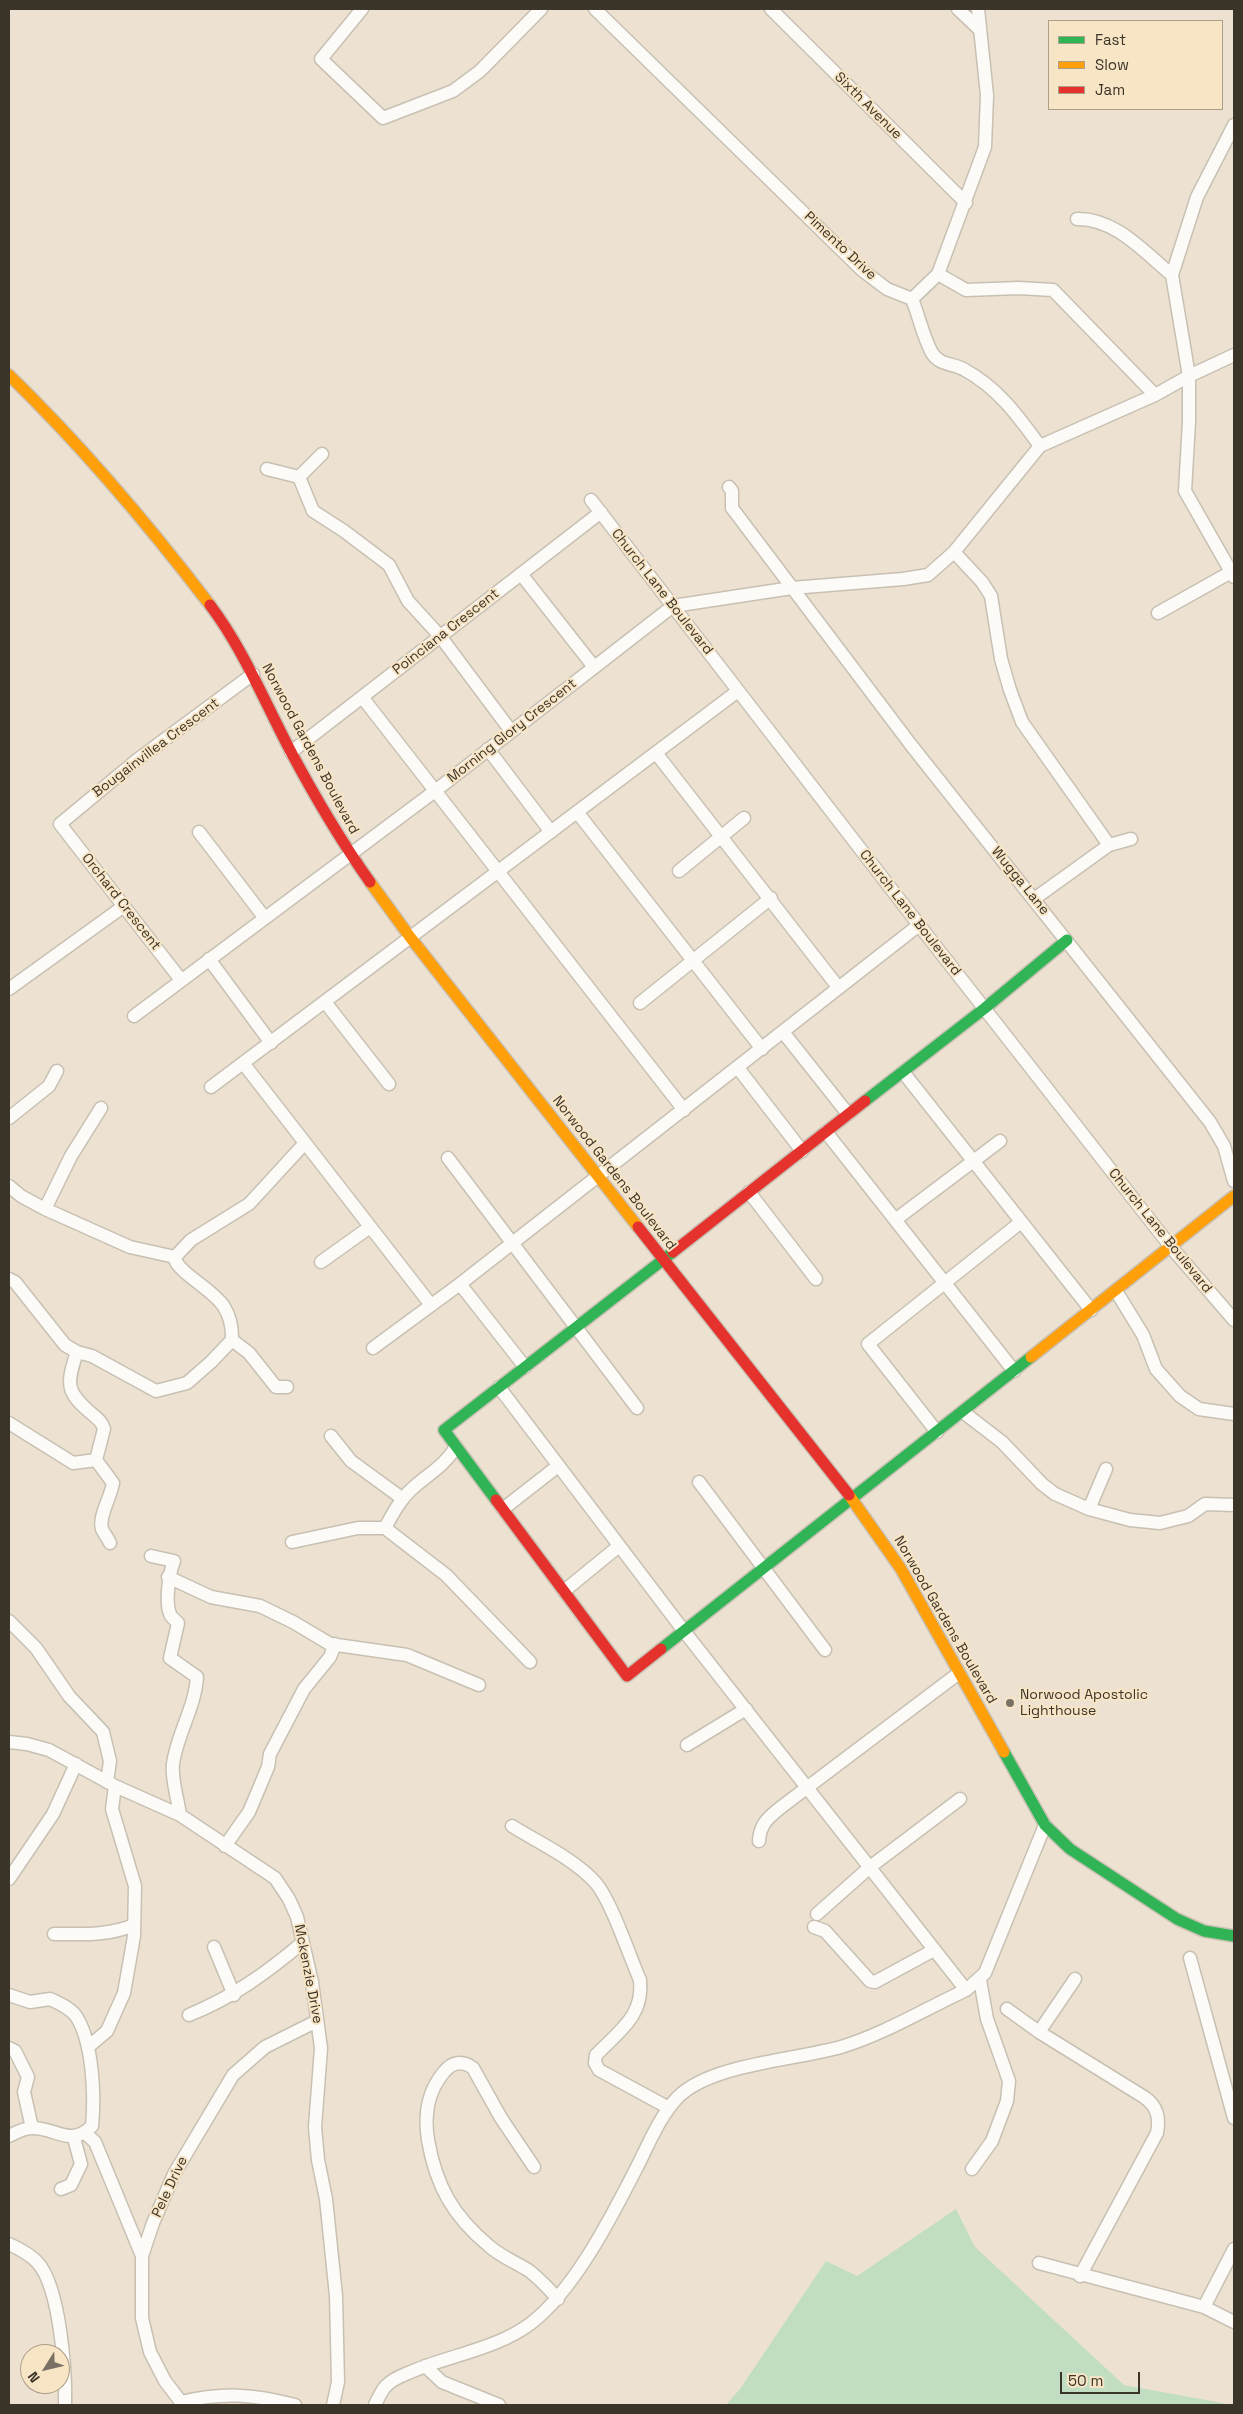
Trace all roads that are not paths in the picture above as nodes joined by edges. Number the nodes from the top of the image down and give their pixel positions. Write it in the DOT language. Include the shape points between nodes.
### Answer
graph roads {
  1 [pos="362,9"];
  2 [pos="541,9"];
  3 [pos="595,9"];
  4 [pos="771,9"];
  5 [pos="958,9"];
  6 [pos="978,9"];
  7 [pos="979,29"];
  8 [pos="1234,125"];
  9 [pos="966,203"];
  10 [pos="1077,219"];
  11 [pos="938,274"];
  12 [pos="1172,275"];
  13 [pos="912,299"];
  14 [pos="1234,355"];
  15 [pos="9,375"];
  16 [pos="1189,376"];
  17 [pos="1155,396"];
  18 [pos="1040,446"];
  19 [pos="322,454"];
  20 [pos="267,469"];
  21 [pos="299,477"];
  22 [pos="729,487"];
  23 [pos="591,500"];
  24 [pos="601,512"];
  25 [pos="954,552"];
  26 [pos="521,574"];
  27 [pos="1233,575"];
  28 [pos="792,588"];
  29 [pos="672,606"];
  30 [pos="1158,613"];
  31 [pos="440,636"];
  32 [pos="594,666"];
  33 [pos="253,674"];
  34 [pos="738,691"];
  35 [pos="362,697"];
  36 [pos="511,731"];
  37 [pos="488,749"];
  38 [pos="291,752"];
  39 [pos="656,753"];
  40 [pos="435,790"];
  41 [pos="577,812"];
  42 [pos="744,818"];
  43 [pos="60,824"];
  44 [pos="199,832"];
  45 [pos="551,832"];
  46 [pos="722,837"];
  47 [pos="1130,839"];
  48 [pos="1109,844"];
  49 [pos="350,853"];
  50 [pos="498,871"];
  51 [pos="679,871"];
  52 [pos="771,898"];
  53 [pos="1034,899"];
  54 [pos="124,906"];
  55 [pos="264,917"];
  56 [pos="919,926"];
  57 [pos="410,937"];
  58 [pos="1067,940"];
  59 [pos="209,959"];
  60 [pos="693,961"];
  61 [pos="181,980"];
  62 [pos="838,987"];
  63 [pos="9,989"];
  64 [pos="325,1002"];
  65 [pos="640,1003"];
  66 [pos="985,1008"];
  67 [pos="134,1016"];
  68 [pos="783,1032"];
  69 [pos="270,1042"];
  70 [pos="762,1049"];
  71 [pos="243,1063"];
  72 [pos="738,1068"];
  73 [pos="57,1071"];
  74 [pos="903,1072"];
  75 [pos="389,1084"];
  76 [pos="211,1088"];
  77 [pos="101,1108"];
  78 [pos="684,1110"];
  79 [pos="848,1114"];
  80 [pos="9,1118"];
  81 [pos="826,1132"];
  82 [pos="1000,1140"];
  83 [pos="305,1143"];
  84 [pos="802,1151"];
  85 [pos="448,1158"];
  86 [pos="973,1160"];
  87 [pos="598,1176"];
  88 [pos="1234,1181"];
  89 [pos="9,1186"];
  90 [pos="749,1192"];
  91 [pos="1234,1196"];
  92 [pos="45,1209"];
  93 [pos="895,1220"];
  94 [pos="1022,1222"];
  95 [pos="370,1227"];
  96 [pos="512,1243"];
  97 [pos="1171,1247"];
  98 [pos="174,1257"];
  99 [pos="663,1259"];
  100 [pos="321,1262"];
  101 [pos="816,1279"];
  102 [pos="9,1280"];
  103 [pos="944,1282"];
  104 [pos="460,1284"];
  105 [pos="1116,1291"];
  106 [pos="431,1305"];
  107 [pos="1091,1310"];
  108 [pos="1234,1320"];
  109 [pos="576,1327"];
  110 [pos="232,1340"];
  111 [pos="374,1348"];
  112 [pos="77,1352"];
  113 [pos="525,1367"];
  114 [pos="1014,1371"];
  115 [pos="287,1386"];
  116 [pos="499,1387"];
  117 [pos="637,1408"];
  118 [pos="963,1412"];
  119 [pos="1234,1414"];
  120 [pos="9,1423"];
  121 [pos="937,1432"];
  122 [pos="331,1436"];
  123 [pos="456,1447"];
  124 [pos="96,1460"];
  125 [pos="558,1466"];
  126 [pos="1106,1469"];
  127 [pos="700,1482"];
  128 [pos="851,1498"];
  129 [pos="403,1499"];
  130 [pos="1234,1505"];
  131 [pos="503,1509"];
  132 [pos="1090,1509"];
  133 [pos="385,1528"];
  134 [pos="292,1542"];
  135 [pos="110,1543"];
  136 [pos="618,1546"];
  137 [pos="151,1556"];
  138 [pos="765,1568"];
  139 [pos="168,1577"];
  140 [pos="564,1590"];
  141 [pos="9,1621"];
  142 [pos="684,1631"];
  143 [pos="335,1644"];
  144 [pos="825,1650"];
  145 [pos="530,1662"];
  146 [pos="959,1673"];
  147 [pos="479,1685"];
  148 [pos="746,1709"];
  149 [pos="9,1742"];
  150 [pos="687,1745"];
  151 [pos="76,1764"];
  152 [pos="111,1784"];
  153 [pos="808,1786"];
  154 [pos="960,1798"];
  155 [pos="180,1815"];
  156 [pos="1045,1825"];
  157 [pos="512,1826"];
  158 [pos="759,1841"];
  159 [pos="225,1846"];
  160 [pos="870,1867"];
  161 [pos="10,1876"];
  162 [pos="817,1914"];
  163 [pos="134,1925"];
  164 [pos="814,1927"];
  165 [pos="54,1934"];
  166 [pos="1234,1936"];
  167 [pos="302,1943"];
  168 [pos="214,1947"];
  169 [pos="934,1950"];
  170 [pos="1190,1958"];
  171 [pos="1074,1979"];
  172 [pos="980,1980"];
  173 [pos="966,1990"];
  174 [pos="9,1995"];
  175 [pos="234,1995"];
  176 [pos="1007,2009"];
  177 [pos="189,2015"];
  178 [pos="317,2021"];
  179 [pos="1039,2032"];
  180 [pos="88,2047"];
  181 [pos="9,2048"];
  182 [pos="669,2108"];
  183 [pos="1234,2118"];
  184 [pos="32,2128"];
  185 [pos="80,2135"];
  186 [pos="9,2136"];
  187 [pos="534,2167"];
  188 [pos="972,2169"];
  189 [pos="61,2189"];
  190 [pos="9,2244"];
  191 [pos="1234,2249"];
  192 [pos="142,2256"];
  193 [pos="1039,2263"];
  194 [pos="1080,2276"];
  195 [pos="558,2299"];
  196 [pos="1204,2308"];
  197 [pos="1234,2322"];
  198 [pos="425,2366"];
  199 [pos="180,2404"];
  200 [pos="64,2405"];
  201 [pos="294,2405"];
  202 [pos="332,2405"];
  203 [pos="374,2405"];
  204 [pos="499,2405"];
  1 -- 2 [label="street" via="321,59 384,118 453,91 480,71"];
  3 -- 13 [label="street, Pimento Drive" via="862,270 887,289"];
  4 -- 9 [label="street, Sixth Avenue"];
  5 -- 7 [label="street"];
  6 -- 7 [label="street"];
  7 -- 9 [label="street" via="987,95 985,147"];
  8 -- 12 [label="street" via="1197,197"];
  9 -- 11 [label="street"];
  10 -- 12 [label="street" via="1099,221 1122,233"];
  11 -- 13 [label="street"];
  11 -- 17 [label="street" via="966,290 1053,290"];
  12 -- 16 [label="street"];
  13 -- 18 [label="street" via="933,354 944,364 964,368 984,382 1012,407"];
  14 -- 16 [label="street"];
  15 -- 33 [label="street, Norwood Gardens Boulevard" via="89,457 174,558 214,610"];
  16 -- 17 [label="street"];
  16 -- 27 [label="street" via="1185,491"];
  17 -- 18 [label="street"];
  18 -- 25 [label="street"];
  19 -- 21 [label="street"];
  20 -- 21 [label="street"];
  21 -- 31 [label="street" via="313,511 389,565 408,601"];
  22 -- 28 [label="street, Wugga Lane" via="732,508"];
  23 -- 24 [label="street, Church Lane Boulevard"];
  24 -- 26 [label="street, Poinciana Crescent"];
  24 -- 29 [label="street, Church Lane Boulevard"];
  25 -- 28 [label="street" via="928,575"];
  25 -- 48 [label="street" via="991,596 1001,659 1022,722"];
  26 -- 31 [label="street, Poinciana Crescent"];
  26 -- 32 [label="street"];
  27 -- 30 [label="street"];
  28 -- 29 [label="street"];
  28 -- 53 [label="street, Wugga Lane"];
  29 -- 32 [label="street, Morning Glory Crescent"];
  29 -- 34 [label="street, Church Lane Boulevard"];
  31 -- 35 [label="street, Poinciana Crescent"];
  31 -- 36 [label="street"];
  32 -- 36 [label="street, Morning Glory Crescent"];
  33 -- 38 [label="street, Norwood Gardens Boulevard"];
  33 -- 43 [label="street, Bougainvillea Crescent" via="137,760"];
  34 -- 39 [label="street"];
  34 -- 56 [label="street, Church Lane Boulevard"];
  35 -- 38 [label="street, Poinciana Crescent"];
  35 -- 40 [label="street"];
  36 -- 37 [label="street, Morning Glory Crescent"];
  37 -- 40 [label="street, Morning Glory Crescent"];
  37 -- 45 [label="street"];
  38 -- 49 [label="street, Norwood Gardens Boulevard"];
  39 -- 41 [label="street"];
  39 -- 46 [label="street"];
  40 -- 49 [label="street, Morning Glory Crescent"];
  40 -- 50 [label="street"];
  41 -- 45 [label="street"];
  41 -- 60 [label="street"];
  42 -- 46 [label="street"];
  43 -- 54 [label="street, Orchard Crescent"];
  44 -- 55 [label="street"];
  45 -- 50 [label="street"];
  46 -- 51 [label="street"];
  46 -- 52 [label="street"];
  47 -- 48 [label="street"];
  48 -- 53 [label="street"];
  49 -- 55 [label="street, Morning Glory Crescent"];
  49 -- 57 [label="street, Norwood Gardens Boulevard"];
  50 -- 57 [label="street"];
  50 -- 78 [label="street"];
  52 -- 60 [label="street"];
  52 -- 62 [label="street"];
  53 -- 58 [label="street, Wugga Lane"];
  54 -- 61 [label="street, Orchard Crescent"];
  54 -- 63 [label="street"];
  55 -- 59 [label="street, Morning Glory Crescent"];
  56 -- 62 [label="street"];
  56 -- 66 [label="street, Church Lane Boulevard"];
  57 -- 64 [label="street"];
  57 -- 87 [label="street, Norwood Gardens Boulevard"];
  58 -- 66 [label="street"];
  58 -- 88 [label="street, Wugga Lane" via="1210,1122 1224,1146"];
  59 -- 61 [label="street, Morning Glory Crescent"];
  59 -- 69 [label="street"];
  60 -- 65 [label="street"];
  60 -- 70 [label="street"];
  61 -- 67 [label="street, Morning Glory Crescent"];
  62 -- 68 [label="street"];
  64 -- 69 [label="street"];
  64 -- 75 [label="street"];
  66 -- 74 [label="street"];
  66 -- 97 [label="street, Church Lane Boulevard"];
  68 -- 70 [label="street"];
  68 -- 79 [label="street"];
  69 -- 71 [label="street"];
  70 -- 72 [label="street"];
  71 -- 76 [label="street"];
  71 -- 83 [label="street"];
  72 -- 78 [label="street"];
  72 -- 84 [label="street"];
  73 -- 80 [label="street" via="49,1086"];
  74 -- 79 [label="street"];
  74 -- 86 [label="street"];
  77 -- 92 [label="street" via="71,1156"];
  78 -- 87 [label="street"];
  79 -- 81 [label="street"];
  81 -- 84 [label="street"];
  81 -- 93 [label="street"];
  82 -- 86 [label="street"];
  83 -- 95 [label="street"];
  83 -- 98 [label="street" via="249,1204 191,1240"];
  84 -- 90 [label="street"];
  85 -- 96 [label="street"];
  86 -- 93 [label="street"];
  86 -- 94 [label="street"];
  87 -- 96 [label="street"];
  87 -- 99 [label="street, Norwood Gardens Boulevard"];
  89 -- 92 [label="street"];
  90 -- 99 [label="street"];
  90 -- 101 [label="street"];
  91 -- 97 [label="street"];
  92 -- 98 [label="street" via="130,1247"];
  93 -- 103 [label="street"];
  94 -- 103 [label="street"];
  94 -- 107 [label="street"];
  95 -- 100 [label="street"];
  95 -- 106 [label="street"];
  96 -- 104 [label="street"];
  96 -- 109 [label="street"];
  97 -- 105 [label="street"];
  97 -- 108 [label="street, Church Lane Boulevard"];
  98 -- 110 [label="street" via="183,1270 223,1303 232,1322"];
  99 -- 109 [label="street"];
  99 -- 128 [label="street, Norwood Gardens Boulevard"];
  102 -- 112 [label="street" via="15,1282 65,1345"];
  103 -- 114 [label="street"];
  103 -- 121 [label="street" via="868,1344"];
  104 -- 106 [label="street"];
  104 -- 113 [label="street"];
  105 -- 107 [label="street"];
  105 -- 119 [label="street" via="1143,1336 1156,1369 1180,1396 1199,1409"];
  106 -- 111 [label="street"];
  107 -- 114 [label="street"];
  109 -- 113 [label="street"];
  109 -- 117 [label="street"];
  110 -- 112 [label="street" via="187,1383 156,1391 92,1356"];
  110 -- 115 [label="street" via="248,1353 276,1387"];
  112 -- 124 [label="street" via="71,1369 71,1393 104,1429"];
  113 -- 116 [label="street"];
  114 -- 118 [label="street"];
  116 -- 123 [label="street" via="444,1430"];
  116 -- 125 [label="street"];
  118 -- 121 [label="street"];
  118 -- 132 [label="street" via="1002,1442 1055,1494"];
  120 -- 124 [label="street" via="73,1463"];
  121 -- 128 [label="street"];
  122 -- 129 [label="street" via="351,1461"];
  123 -- 129 [label="street" via="446,1462 413,1487"];
  123 -- 131 [label="street"];
  124 -- 135 [label="street" via="114,1483 100,1522"];
  125 -- 131 [label="street"];
  125 -- 136 [label="street"];
  126 -- 132 [label="street"];
  127 -- 138 [label="street"];
  128 -- 138 [label="street"];
  128 -- 146 [label="street, Norwood Gardens Boulevard" via="901,1569"];
  129 -- 133 [label="street"];
  130 -- 132 [label="street" via="1204,1504 1188,1516 1160,1523 1130,1520"];
  131 -- 140 [label="street"];
  133 -- 134 [label="street" via="358,1528"];
  133 -- 145 [label="street" via="446,1575"];
  136 -- 140 [label="street"];
  136 -- 142 [label="street"];
  137 -- 139 [label="street" via="174,1561"];
  138 -- 142 [label="street"];
  138 -- 144 [label="street"];
  139 -- 143 [label="street" via="211,1597 260,1606"];
  139 -- 155 [label="street" via="170,1614 178,1623 170,1658 197,1678 196,1694 173,1766"];
  140 -- 142 [label="street" via="627,1676"];
  141 -- 152 [label="street" via="36,1648 69,1696 103,1732 110,1761"];
  142 -- 148 [label="street"];
  143 -- 147 [label="street" via="407,1655"];
  143 -- 159 [label="street" via="330,1657 304,1689 270,1754 268,1767 249,1812"];
  146 -- 153 [label="street"];
  146 -- 156 [label="street, Norwood Gardens Boulevard"];
  148 -- 150 [label="street"];
  148 -- 153 [label="street"];
  149 -- 151 [label="street, Mckenzie Drive" via="49,1750"];
  151 -- 152 [label="street, Mckenzie Drive"];
  151 -- 161 [label="street" via="54,1814"];
  152 -- 155 [label="street, Mckenzie Drive"];
  152 -- 163 [label="street" via="112,1808 135,1886"];
  153 -- 158 [label="street" via="765,1821"];
  153 -- 160 [label="street"];
  154 -- 160 [label="street"];
  155 -- 159 [label="street, Mckenzie Drive"];
  156 -- 166 [label="street, Norwood Gardens Boulevard" via="1070,1849 1177,1919 1204,1931"];
  156 -- 172 [label="street"];
  157 -- 182 [label="street" via="583,1870 605,1898 640,1980 641,1993 638,2008 631,2019 596,2055 595,2063 599,2070"];
  159 -- 167 [label="street, Mckenzie Drive" via="275,1878 297,1917"];
  160 -- 162 [label="street"];
  160 -- 169 [label="street"];
  163 -- 165 [label="street" via="99,1934"];
  163 -- 180 [label="street" via="124,1992 107,2031"];
  164 -- 169 [label="street" via="825,1931 870,1981 875,1982"];
  167 -- 175 [label="street"];
  167 -- 178 [label="street, Mckenzie Drive"];
  168 -- 175 [label="street"];
  169 -- 173 [label="street"];
  170 -- 183 [label="street"];
  171 -- 179 [label="street"];
  172 -- 173 [label="street"];
  172 -- 188 [label="street" via="987,2019 1009,2081 1007,2101 992,2141"];
  173 -- 182 [label="street" via="841,2047 725,2072 692,2086"];
  174 -- 180 [label="street" via="30,2002 50,1999 67,2008 75,2016"];
  175 -- 177 [label="street"];
  176 -- 179 [label="street"];
  178 -- 192 [label="street, Pele Drive" via="265,2047 233,2075 174,2174"];
  178 -- 202 [label="street, Mckenzie Drive" via="321,2048 315,2128 333,2258 338,2347 338,2382"];
  179 -- 194 [label="street" via="1144,2097 1156,2108 1158,2116 1157,2132"];
  180 -- 185 [label="street" via="94,2109 92,2126"];
  181 -- 184 [label="street" via="15,2051 28,2077 24,2092"];
  182 -- 195 [label="street" via="620,2200"];
  184 -- 185 [label="street"];
  184 -- 186 [label="street"];
  185 -- 189 [label="street" via="81,2164 71,2185"];
  185 -- 192 [label="street" via="94,2142"];
  187 -- 195 [label="street" via="473,2068 457,2063 447,2068 434,2084 426,2108 433,2168 447,2200 468,2227 490,2247 527,2269"];
  190 -- 200 [label="street" via="23,2250 38,2263 47,2278 60,2328"];
  191 -- 196 [label="street"];
  192 -- 199 [label="street, Pele Drive" via="142,2318 150,2352"];
  193 -- 194 [label="street"];
  194 -- 196 [label="street"];
  195 -- 198 [label="street" via="529,2325 495,2343"];
  196 -- 197 [label="street"];
  198 -- 203 [label="street" via="394,2380 381,2392"];
  198 -- 204 [label="street" via="442,2382"];
  199 -- 201 [label="street, Pele Drive" via="233,2394"];
}
